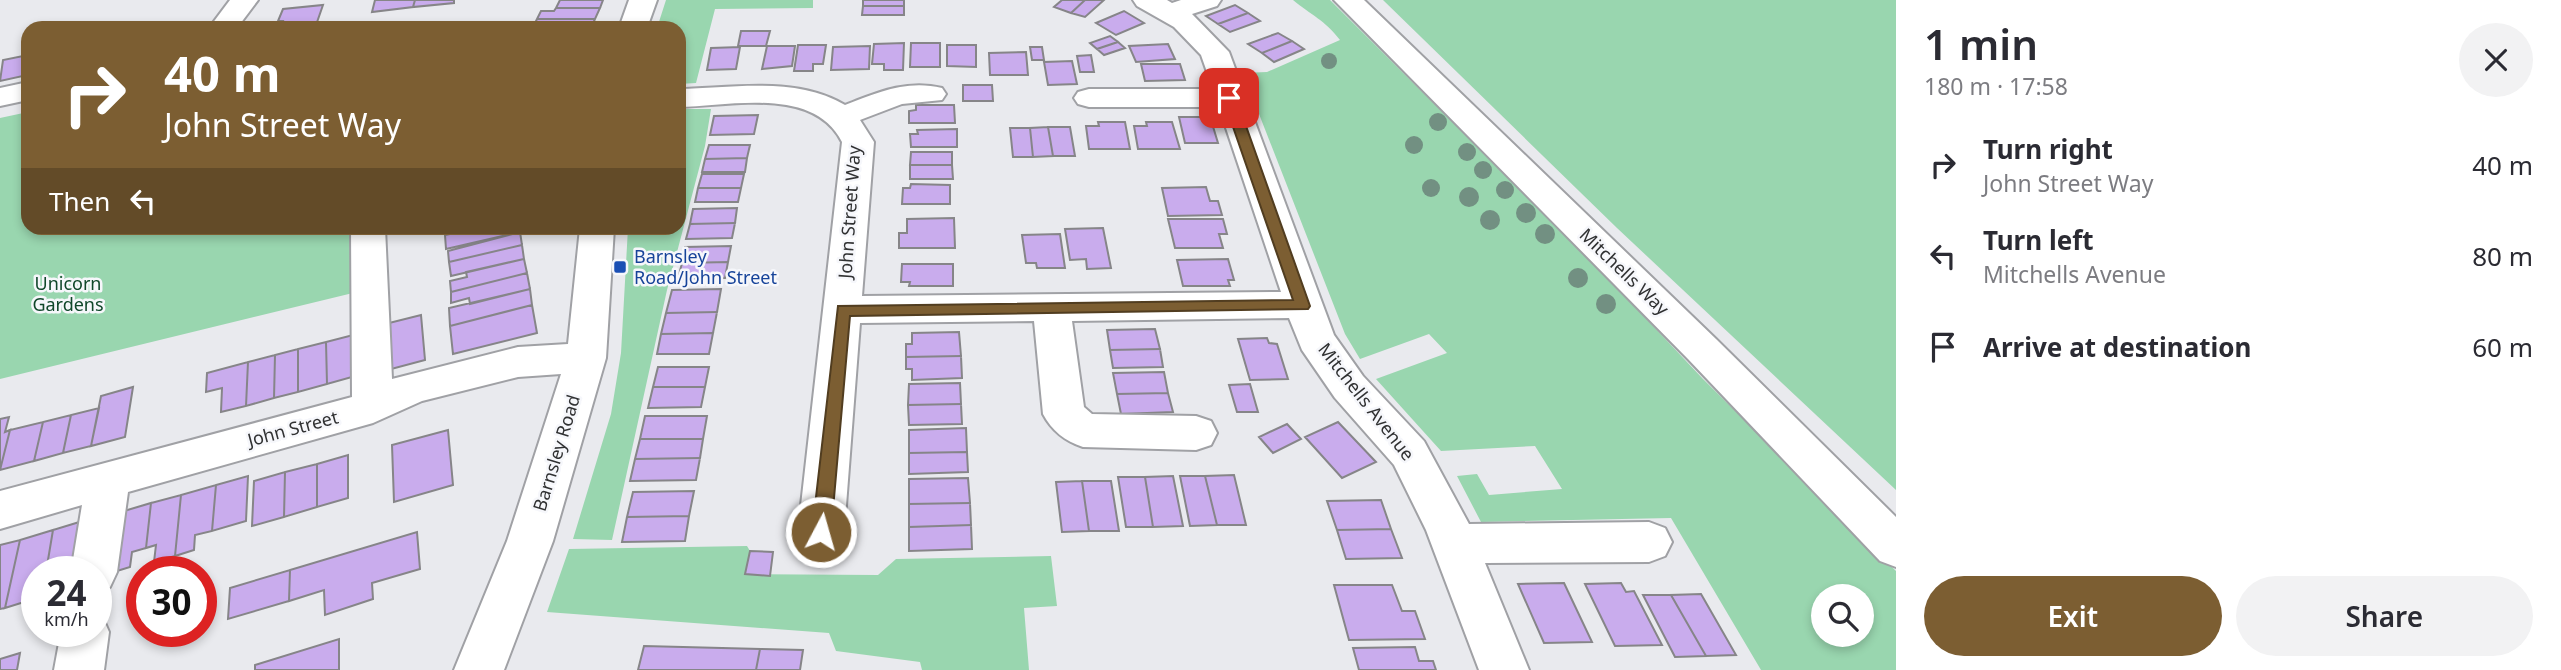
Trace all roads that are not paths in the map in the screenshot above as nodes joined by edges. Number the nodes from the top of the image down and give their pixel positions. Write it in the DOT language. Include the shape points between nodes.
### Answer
graph roads {
  1 [pos="244,0"];
  2 [pos="643,0"];
  3 [pos="1207,0"];
  4 [pos="1348,0"];
  5 [pos="1159,6"];
  6 [pos="228,21"];
  7 [pos="636,21"];
  8 [pos="21,92"];
  9 [pos="931,94"];
  10 [pos="0,97"];
  11 [pos="686,98"];
  12 [pos="1089,98"];
  13 [pos="1229,98"];
  14 [pos="841,117"];
  15 [pos="368,235"];
  16 [pos="596,235"];
  17 [pos="1303,306"];
  18 [pos="1051,308"];
  19 [pos="843,310"];
  20 [pos="586,358"];
  21 [pos="373,407"];
  22 [pos="1196,433"];
  23 [pos="108,480"];
  24 [pos="0,510"];
  25 [pos="821,532"];
  26 [pos="1649,542"];
  27 [pos="1454,544"];
  28 [pos="1896,547"];
  29 [pos="96,556"];
  30 [pos="83,647"];
  31 [pos="488,669"];
  32 [pos="79,670"];
  33 [pos="1504,670"];
  1 -- 6 [label="street"];
  2 -- 7 [label="street"];
  3 -- 5 [label="street"];
  4 -- 28 [label="street, Mitchells Way"];
  5 -- 13 [label="street, Mitchells Avenue" via="1184,21 1215,52"];
  8 -- 10 [label="street"];
  9 -- 14 [label="street" via="898,95"];
  11 -- 14 [label="street" via="781,97 805,100"];
  12 -- 13 [label="street"];
  13 -- 17 [label="street, Mitchells Avenue"];
  14 -- 19 [label="street, John Street Way" via="858,142"];
  15 -- 21 [label="street"];
  16 -- 20 [label="street, Barnsley Road"];
  17 -- 18 [label="street"];
  17 -- 27 [label="street, Mitchells Avenue" via="1317,340 1349,387 1409,453"];
  18 -- 19 [label="street"];
  18 -- 22 [label="street" via="1064,414 1083,430"];
  19 -- 25 [label="street, John Street Way"];
  20 -- 21 [label="street, John Street" via="518,362 411,388"];
  20 -- 31 [label="street, Barnsley Road"];
  21 -- 23 [label="street, John Street"];
  23 -- 24 [label="street, John Street"];
  23 -- 29 [label="street"];
  26 -- 27 [label="street"];
  27 -- 33 [label="street, Mitchells Avenue"];
  30 -- 32 [label="street"];
}
